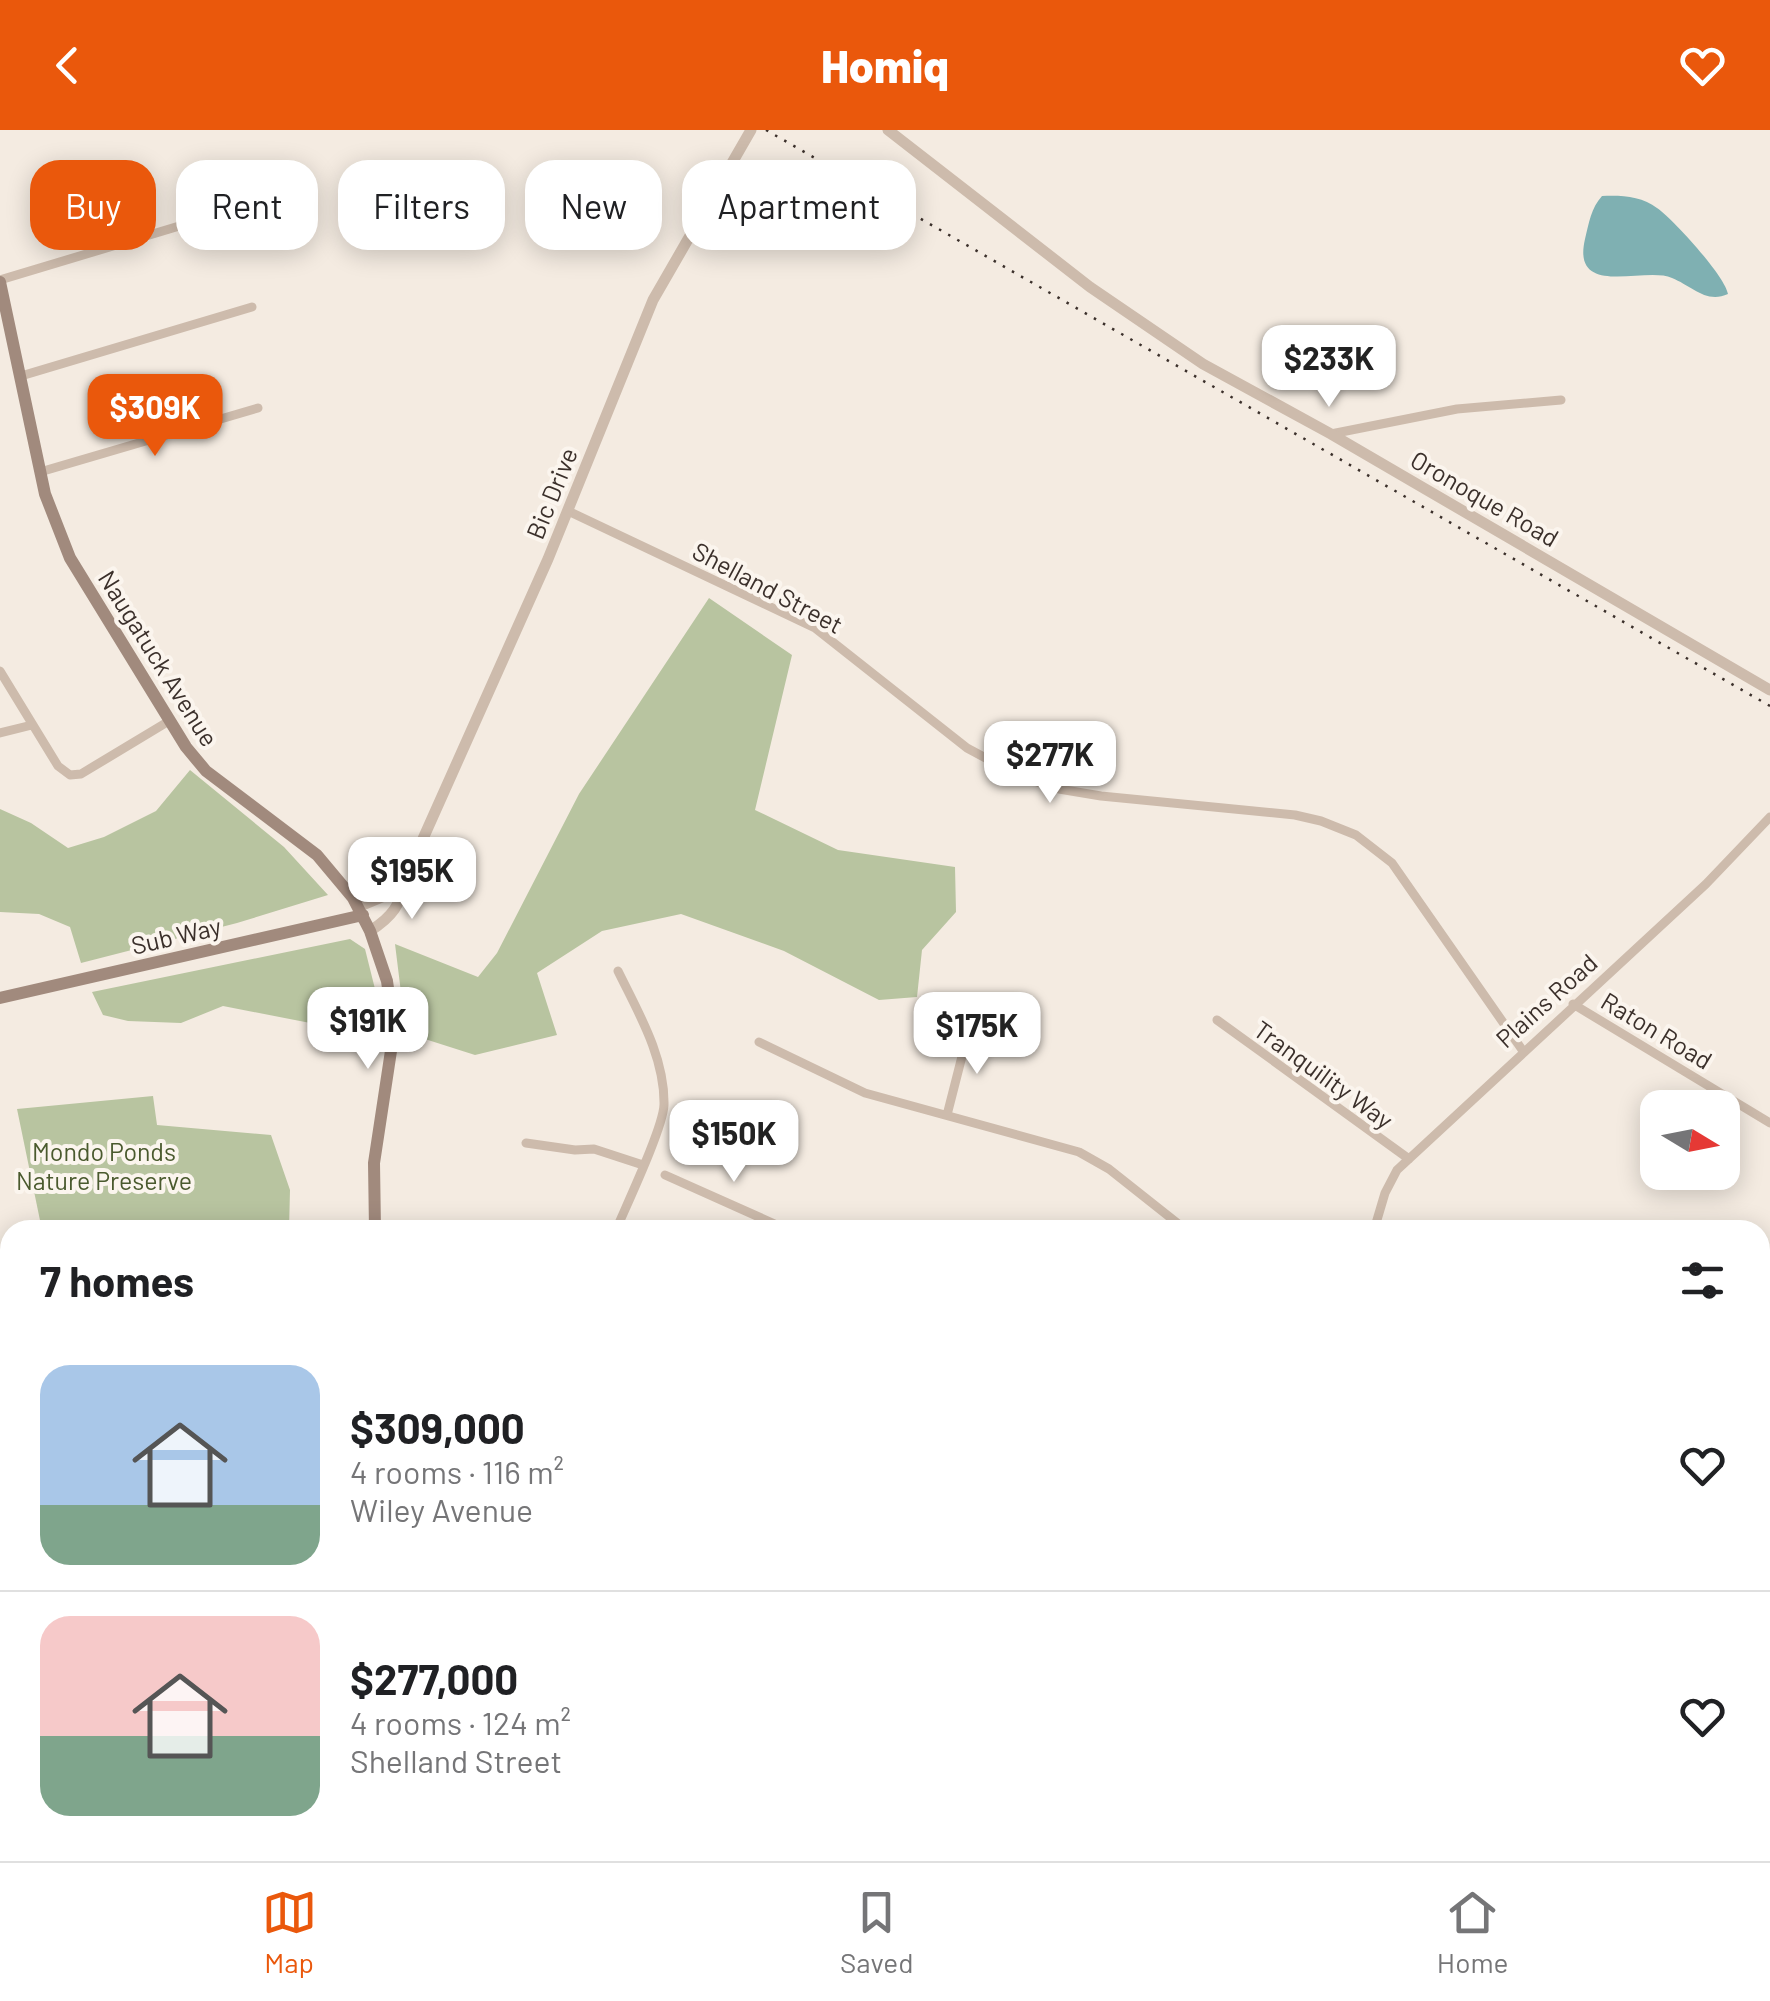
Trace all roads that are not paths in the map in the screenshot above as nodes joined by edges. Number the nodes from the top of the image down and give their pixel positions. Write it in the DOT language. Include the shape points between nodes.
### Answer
graph roads {
  1 [pos="750,130"];
  2 [pos="888,130"];
  3 [pos="176,227"];
  4 [pos="0,281"];
  5 [pos="252,307"];
  6 [pos="5,327"];
  7 [pos="21,376"];
  8 [pos="1561,400"];
  9 [pos="258,408"];
  10 [pos="1331,434"];
  11 [pos="40,472"];
  12 [pos="568,511"];
  13 [pos="0,672"];
  14 [pos="1770,690"];
  15 [pos="169,721"];
  16 [pos="32,726"];
  17 [pos="0,733"];
  18 [pos="1770,817"];
  19 [pos="405,879"];
  20 [pos="360,911"];
  21 [pos="370,931"];
  22 [pos="618,971"];
  23 [pos="0,998"];
  24 [pos="1574,1004"];
  25 [pos="1217,1020"];
  26 [pos="969,1029"];
  27 [pos="759,1042"];
  28 [pos="1523,1051"];
  29 [pos="946,1115"];
  30 [pos="1770,1123"];
  31 [pos="526,1143"];
  32 [pos="1408,1159"];
  33 [pos="642,1165"];
  34 [pos="665,1175"];
  35 [pos="376,1220"];
  36 [pos="620,1220"];
  37 [pos="751,1220"];
  38 [pos="1173,1220"];
  39 [pos="1377,1220"];
  1 -- 12 [label="street, Bic Drive" via="654,300"];
  2 -- 10 [label="street, Oronoque Road" via="1090,288 1203,364"];
  3 -- 4 [label="street"];
  4 -- 6 [label="main road, Naugatuck Avenue"];
  5 -- 7 [label="street"];
  6 -- 7 [label="main road, Naugatuck Avenue"];
  7 -- 11 [label="main road, Naugatuck Avenue"];
  8 -- 10 [label="street" via="1456,410"];
  9 -- 11 [label="street"];
  10 -- 14 [label="street, Oronoque Road"];
  11 -- 15 [label="main road, Naugatuck Avenue" via="70,558"];
  12 -- 19 [label="street, Bic Drive"];
  12 -- 28 [label="street, Shelland Street" via="815,628 968,748 1019,776 1101,796 1295,815 1356,835 1404,878"];
  13 -- 16 [label="street"];
  15 -- 16 [label="street" via="76,776 61,770"];
  15 -- 20 [label="main road, Naugatuck Avenue" via="196,762 304,842"];
  16 -- 17 [label="street"];
  18 -- 24 [label="street, Plains Road"];
  19 -- 20 [label="street"];
  19 -- 21 [label="street, Bic Drive" via="393,914"];
  20 -- 21 [label="main road, Naugatuck Avenue"];
  20 -- 23 [label="main road, Sub Way"];
  21 -- 35 [label="main road, Naugatuck Avenue" via="394,1031 374,1163"];
  22 -- 33 [label="street" via="648,1033 664,1107"];
  24 -- 28 [label="street, Plains Road"];
  24 -- 30 [label="street, Raton Road"];
  25 -- 32 [label="street, Tranquility Way"];
  26 -- 29 [label="street"];
  27 -- 29 [label="street" via="864,1093"];
  28 -- 32 [label="street, Plains Road"];
  29 -- 38 [label="street" via="1079,1152"];
  31 -- 33 [label="street" via="594,1150"];
  32 -- 39 [label="street, Plains Road" via="1390,1181"];
  33 -- 36 [label="street"];
  34 -- 37 [label="street"];
}
